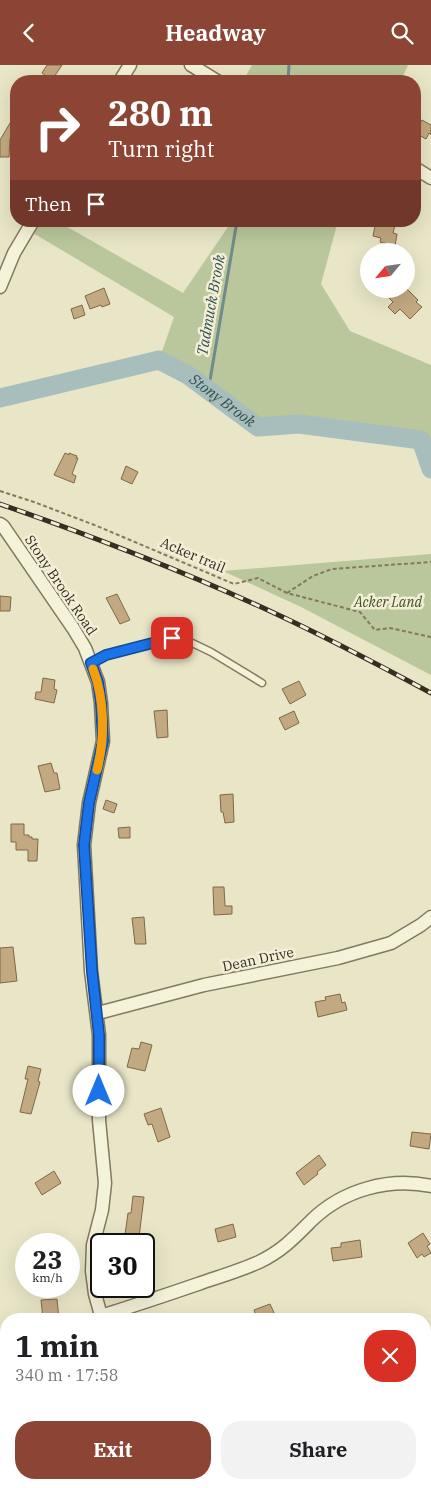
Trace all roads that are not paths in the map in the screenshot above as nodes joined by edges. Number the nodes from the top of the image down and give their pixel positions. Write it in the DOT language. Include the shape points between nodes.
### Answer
graph roads {
  1 [pos="192,65"];
  2 [pos="208,75"];
  3 [pos="29,227"];
  4 [pos="0,287"];
  5 [pos="0,524"];
  6 [pos="91,663"];
  7 [pos="262,683"];
  8 [pos="426,921"];
  9 [pos="98,1013"];
  10 [pos="431,1186"];
  11 [pos="100,1313"];
  12 [pos="115,1313"];
  1 -- 2 [label="street"];
  3 -- 4 [label="street"];
  5 -- 6 [label="street, Stony Brook Road" via="73,628"];
  6 -- 7 [label="lane" via="106,655 172,638 184,639"];
  6 -- 9 [label="street, Stony Brook Road" via="98,682 103,741 89,803 84,845"];
  8 -- 9 [label="street, Dean Drive" via="391,943 338,958 204,985"];
  9 -- 11 [label="street, Stony Brook Road" via="99,1121 105,1183 93,1245 92,1271"];
  10 -- 12 [label="street" via="397,1183 358,1191 322,1211 289,1244 270,1257"];
}
